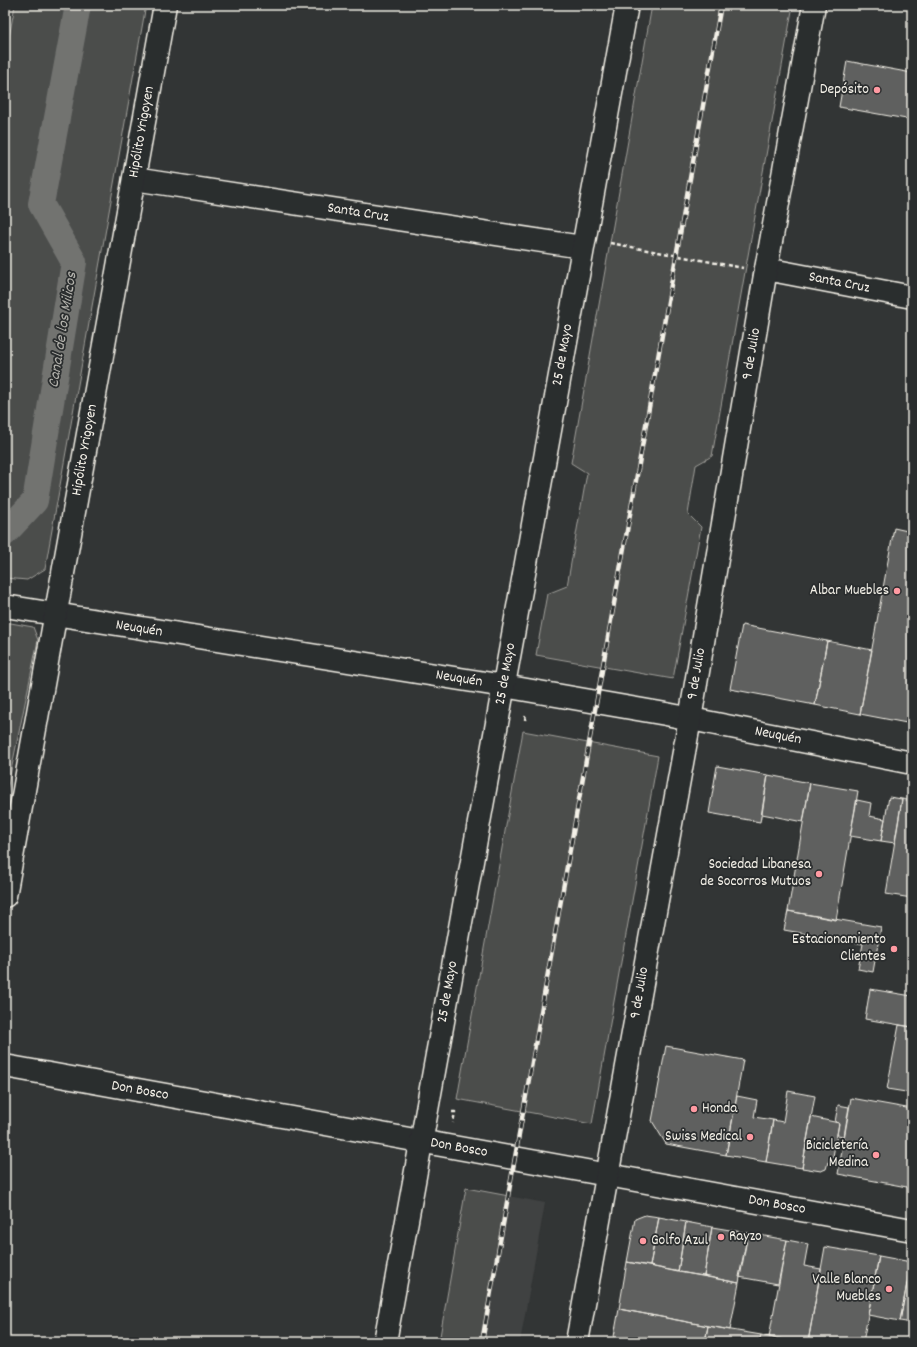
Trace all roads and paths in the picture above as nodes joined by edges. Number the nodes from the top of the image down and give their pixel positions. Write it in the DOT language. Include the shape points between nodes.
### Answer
graph roads {
  1 [pos="165,5"];
  2 [pos="627,5"];
  3 [pos="814,5"];
  4 [pos="134,179"];
  5 [pos="610,243"];
  6 [pos="582,247"];
  7 [pos="756,268"];
  8 [pos="912,297"];
  9 [pos="5,606"];
  10 [pos="55,615"];
  11 [pos="504,686"];
  12 [pos="690,719"];
  13 [pos="912,763"];
  14 [pos="5,896"];
  15 [pos="5,1066"];
  16 [pos="420,1141"];
  17 [pos="607,1174"];
  18 [pos="912,1230"];
  19 [pos="385,1342"];
  20 [pos="577,1342"];
  1 -- 4 [label="street, Hipólito Yrigoyen"];
  2 -- 6 [label="street, 25 de Mayo"];
  3 -- 7 [label="street, 9 de Julio"];
  4 -- 6 [label="street, Santa Cruz"];
  4 -- 10 [label="street, Hipólito Yrigoyen"];
  5 -- 7 [label="path"];
  6 -- 11 [label="street, 25 de Mayo"];
  7 -- 8 [label="street, Santa Cruz"];
  7 -- 12 [label="street, 9 de Julio"];
  9 -- 10 [label="street, Neuquén"];
  10 -- 11 [label="street, Neuquén"];
  10 -- 14 [label="street, Hipólito Yrigoyen"];
  11 -- 12 [label="street, Neuquén"];
  11 -- 16 [label="street, 25 de Mayo"];
  12 -- 13 [label="street, Neuquén"];
  12 -- 17 [label="street, 9 de Julio"];
  15 -- 16 [label="street, Don Bosco"];
  16 -- 17 [label="street, Don Bosco"];
  16 -- 19 [label="street, 25 de Mayo"];
  17 -- 18 [label="street, Don Bosco"];
  17 -- 20 [label="street, 9 de Julio"];
}
